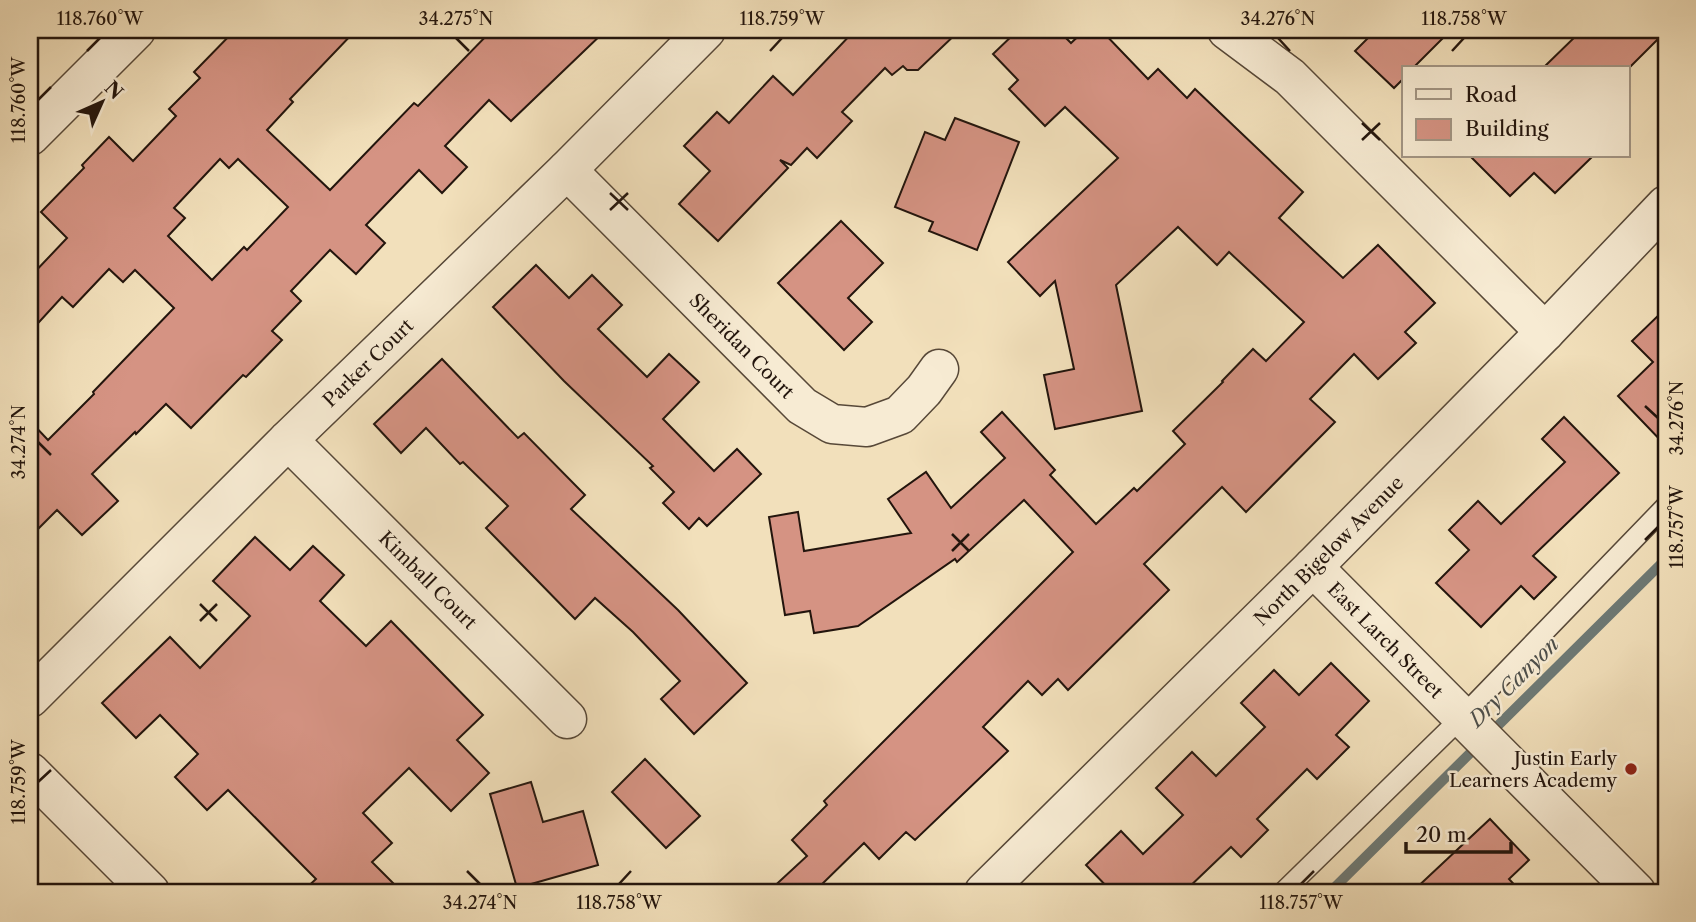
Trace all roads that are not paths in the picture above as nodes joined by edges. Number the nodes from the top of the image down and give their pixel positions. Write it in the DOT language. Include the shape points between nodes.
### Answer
graph roads {
  1 [pos="136,30"];
  2 [pos="706,30"];
  3 [pos="1233,31"];
  4 [pos="30,136"];
  5 [pos="567,170"];
  6 [pos="1666,205"];
  7 [pos="1545,332"];
  8 [pos="939,369"];
  9 [pos="288,440"];
  10 [pos="1666,506"];
  11 [pos="1313,567"];
  12 [pos="30,698"];
  13 [pos="567,719"];
  14 [pos="1464,720"];
  15 [pos="30,772"];
  16 [pos="150,892"];
  17 [pos="984,892"];
  18 [pos="1283,892"];
  19 [pos="1636,892"];
  1 -- 4 [label="street"];
  2 -- 5 [label="street, Parker Court"];
  3 -- 7 [label="street" via="1290,77"];
  5 -- 8 [label="street, Sheridan Court" via="802,406 832,424 867,427 900,415"];
  5 -- 9 [label="street, Parker Court"];
  6 -- 7 [label="street, North Bigelow Avenue"];
  7 -- 11 [label="street, North Bigelow Avenue"];
  9 -- 12 [label="street, Parker Court"];
  9 -- 13 [label="street, Kimball Court"];
  10 -- 14 [label="lane"];
  11 -- 14 [label="street, East Larch Street"];
  11 -- 17 [label="street, North Bigelow Avenue"];
  14 -- 18 [label="lane"];
  14 -- 19 [label="street, East Larch Street"];
  15 -- 16 [label="street"];
}
